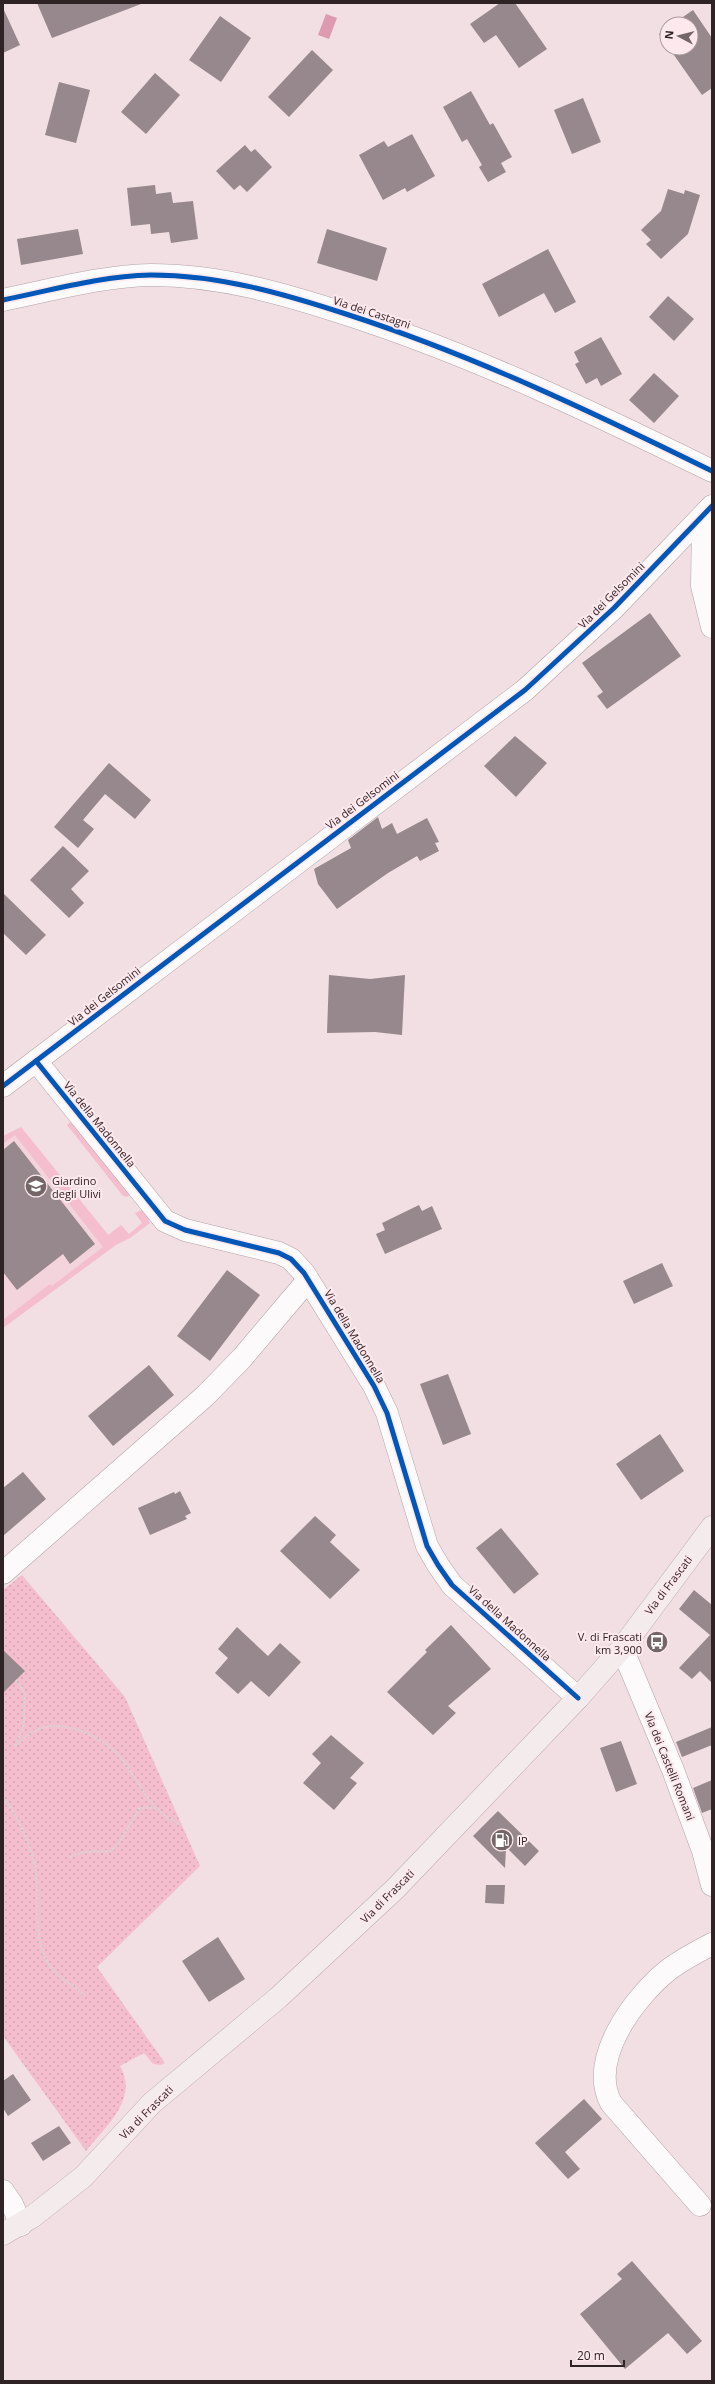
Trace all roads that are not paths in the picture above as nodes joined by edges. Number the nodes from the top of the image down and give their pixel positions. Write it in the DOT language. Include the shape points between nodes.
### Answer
graph roads {
  1 [pos="3,300"];
  2 [pos="712,471"];
  3 [pos="707,511"];
  4 [pos="712,627"];
  5 [pos="36,1061"];
  6 [pos="3,1086"];
  7 [pos="308,1280"];
  8 [pos="712,1527"];
  9 [pos="3,1573"];
  10 [pos="622,1648"];
  11 [pos="578,1698"];
  12 [pos="712,1886"];
  13 [pos="712,1944"];
  14 [pos="3,2191"];
  15 [pos="700,2205"];
  16 [pos="12,2229"];
  1 -- 2 [label="street, Via dei Castagni" via="98,280 151,275 211,279 272,292 385,327 456,354 578,406"];
  3 -- 4 [label="street" via="702,586"];
  3 -- 5 [label="street, Via dei Gelsomini" via="614,608 525,690"];
  5 -- 6 [label="street, Via dei Gelsomini"];
  5 -- 7 [label="street, Via della Madonnella" via="165,1221 184,1230 265,1249 291,1259"];
  7 -- 9 [label="street" via="242,1358 205,1396"];
  7 -- 11 [label="street, Via della Madonnella" via="374,1386 387,1413 424,1535 438,1565 452,1584"];
  8 -- 10 [label="main road, Via di Frascati"];
  10 -- 11 [label="main road, Via di Frascati"];
  10 -- 12 [label="street, Via dei Castelli Romani" via="673,1770 703,1851"];
  11 -- 16 [label="main road, Via di Frascati" via="395,1889 339,1943 279,1997 152,2103 83,2177"];
  13 -- 15 [label="street" via="667,1971 633,2006 616,2035 604,2072 606,2092 611,2103"];
  14 -- 16 [label="street, Via di Frascati" via="12,2204"];
}
